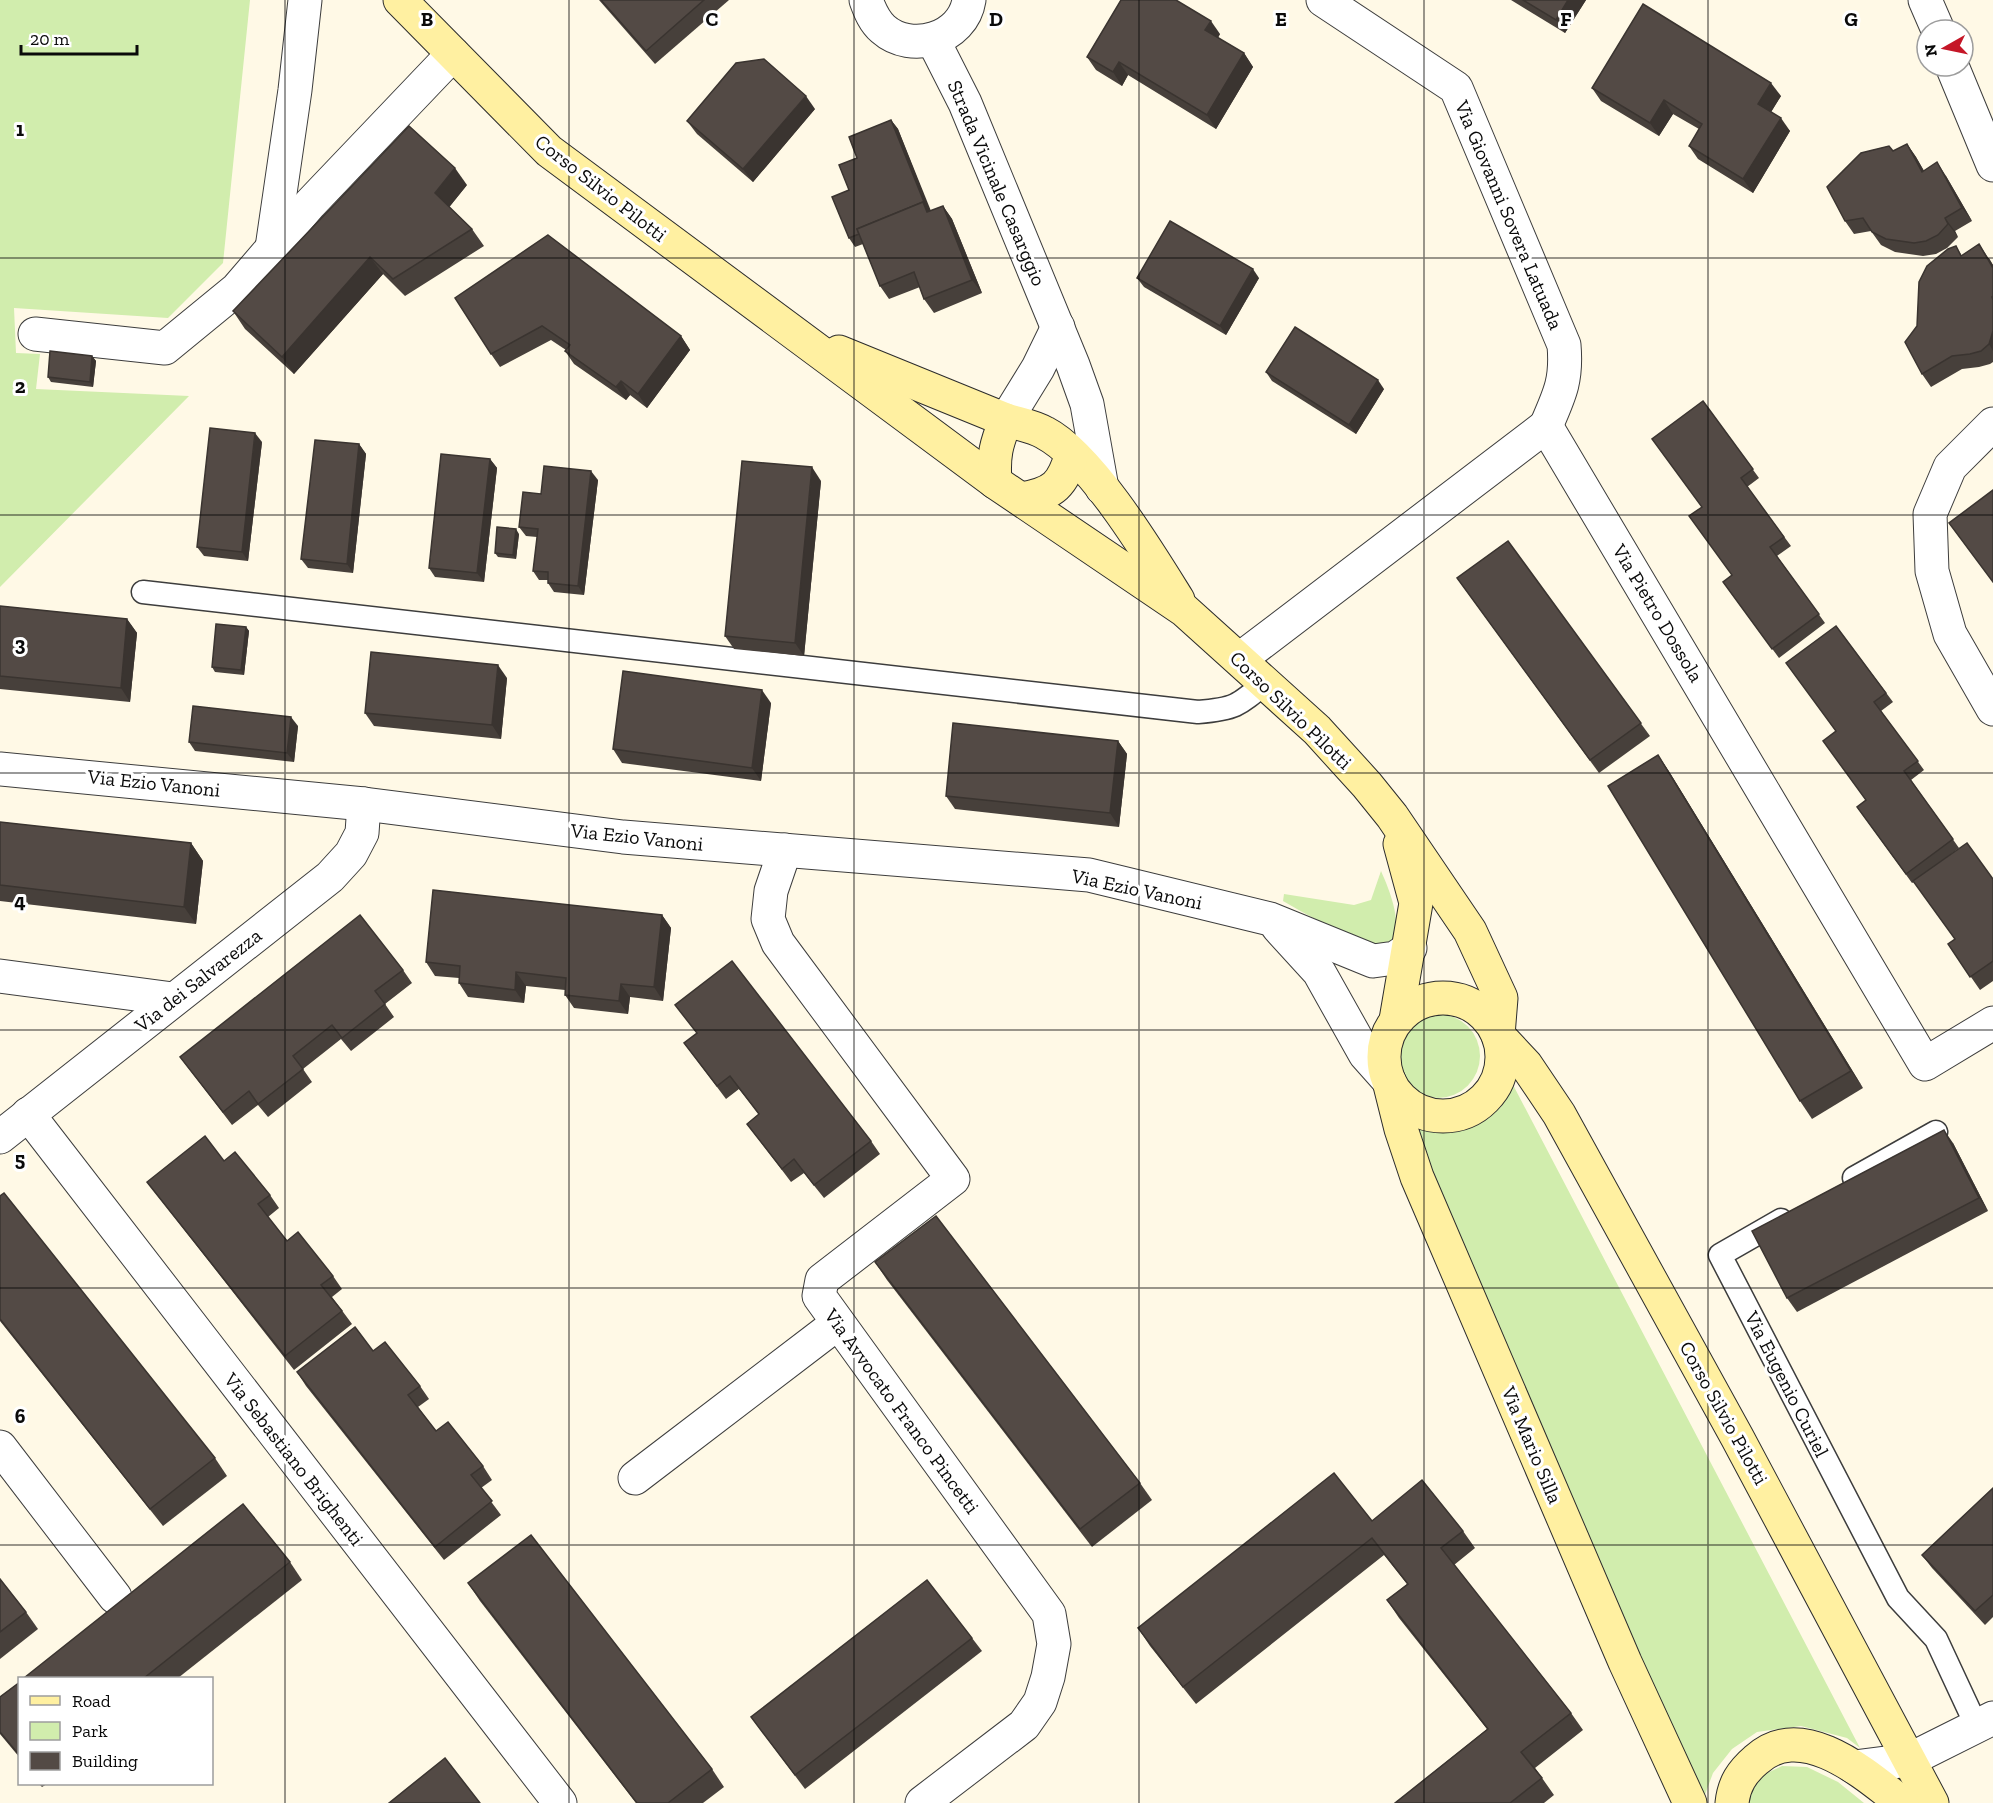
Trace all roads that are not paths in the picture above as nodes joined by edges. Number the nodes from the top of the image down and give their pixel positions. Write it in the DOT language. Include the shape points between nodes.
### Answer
graph roads {
  1 [pos="305,0"];
  2 [pos="400,0"];
  3 [pos="867,0"];
  4 [pos="969,0"];
  5 [pos="1323,0"];
  6 [pos="1925,0"];
  7 [pos="1933,18"];
  8 [pos="933,40"];
  9 [pos="453,54"];
  10 [pos="1957,78"];
  11 [pos="1993,165"];
  12 [pos="272,248"];
  13 [pos="1058,327"];
  14 [pos="793,333"];
  15 [pos="35,334"];
  16 [pos="1006,420"];
  17 [pos="1993,424"];
  18 [pos="1546,426"];
  19 [pos="1072,454"];
  20 [pos="1102,488"];
  21 [pos="1008,490"];
  22 [pos="143,592"];
  23 [pos="1184,610"];
  24 [pos="1240,659"];
  25 [pos="1266,682"];
  26 [pos="1993,709"];
  27 [pos="0,769"];
  28 [pos="364,804"];
  29 [pos="1392,816"];
  30 [pos="785,850"];
  31 [pos="1270,919"];
  32 [pos="1410,948"];
  33 [pos="0,976"];
  34 [pos="173,999"];
  35 [pos="1396,1020"];
  36 [pos="1993,1023"];
  37 [pos="1498,1035"];
  38 [pos="1389,1081"];
  39 [pos="28,1114"];
  40 [pos="1936,1132"];
  41 [pos="0,1137"];
  42 [pos="1833,1190"];
  43 [pos="1802,1208"];
  44 [pos="838,1323"];
  45 [pos="0,1447"];
  46 [pos="635,1478"];
  47 [pos="115,1597"];
  48 [pos="1985,1723"];
  49 [pos="1909,1760"];
  50 [pos="1854,1767"];
  51 [pos="560,1803"];
  52 [pos="922,1803"];
  53 [pos="1690,1803"];
  54 [pos="1732,1803"];
  55 [pos="1902,1803"];
  56 [pos="1932,1803"];
  1 -- 12 [label="street"];
  2 -- 9 [label="street, Corso Silvio Pilotti"];
  3 -- 8 [label="street" via="883,29 915,42"];
  4 -- 8 [label="street" via="960,21"];
  5 -- 18 [label="street, Via Giovanni Sovera Latuada" via="1455,88 1564,345 1563,388"];
  6 -- 7 [label="street"];
  8 -- 13 [label="street, Strada Vicinale Casarggio" via="965,103"];
  9 -- 12 [label="street"];
  9 -- 14 [label="street, Corso Silvio Pilotti" via="549,151"];
  10 -- 11 [label="street"];
  12 -- 15 [label="street" via="237,289 165,348"];
  13 -- 16 [label="street"];
  13 -- 20 [label="street, Strada Vicinale Casarggio" via="1087,404"];
  14 -- 16 [label="street, Corso Silvio Pilotti"];
  14 -- 21 [label="street, Corso Silvio Pilotti"];
  16 -- 19 [label="street, Corso Silvio Pilotti" via="1047,434"];
  16 -- 21 [label="street" via="994,462"];
  17 -- 26 [label="street" via="1950,467 1930,514 1932,571 1950,634"];
  18 -- 24 [label="street"];
  18 -- 36 [label="street, Via Pietro Dossola" via="1925,1064"];
  19 -- 20 [label="street, Corso Silvio Pilotti"];
  19 -- 21 [label="street" via="1065,476 1056,488 1038,496"];
  20 -- 23 [label="street, Corso Silvio Pilotti"];
  21 -- 23 [label="street, Corso Silvio Pilotti"];
  22 -- 25 [label="lane" via="1198,712 1241,704"];
  23 -- 24 [label="street, Corso Silvio Pilotti"];
  24 -- 25 [label="street, Corso Silvio Pilotti"];
  25 -- 29 [label="street, Corso Silvio Pilotti" via="1317,730"];
  27 -- 28 [label="street, Via Ezio Vanoni"];
  28 -- 30 [label="street, Via Ezio Vanoni" via="623,837"];
  28 -- 34 [label="street, Via dei Salvarezza" via="362,833 351,854 330,877"];
  29 -- 32 [label="street, Corso Silvio Pilotti" via="1416,903"];
  29 -- 37 [label="street, Corso Silvio Pilotti" via="1470,931 1501,998"];
  30 -- 31 [label="street, Via Ezio Vanoni" via="1089,875"];
  30 -- 44 [label="street, Via Avvocato Franco Pincetti" via="771,891 768,919 778,943 953,1179 822,1280 819,1296"];
  31 -- 32 [label="street, Via Ezio Vanoni" via="1373,961 1395,958"];
  31 -- 38 [label="street" via="1319,972 1365,1054"];
  32 -- 35 [label="street, Corso Silvio Pilotti"];
  33 -- 34 [label="street"];
  34 -- 39 [label="street, Via dei Salvarezza"];
  35 -- 37 [label="street, Corso Silvio Pilotti" via="1409,1007 1442,997 1476,1007"];
  35 -- 38 [label="street, Corso Silvio Pilotti" via="1383,1053"];
  37 -- 38 [label="street, Corso Silvio Pilotti" via="1501,1070 1495,1086 1469,1110 1435,1116 1418,1111 1402,1101"];
  37 -- 49 [label="street, Corso Silvio Pilotti" via="1526,1065 1559,1114"];
  38 -- 53 [label="street, Via Mario Silla" via="1417,1178 1625,1662"];
  39 -- 41 [label="street, Via dei Salvarezza"];
  39 -- 51 [label="street, Via Sebastiano Brighenti"];
  40 -- 42 [label="lane"];
  43 -- 48 [label="lane, Via Eugenio Curiel" via="1720,1255 1898,1598 1936,1639"];
  44 -- 46 [label="street"];
  44 -- 52 [label="street, Via Avvocato Franco Pincetti" via="1049,1614 1054,1644 1040,1702 1023,1725"];
  45 -- 47 [label="street"];
  48 -- 49 [label="street, Via Eugenio Curiel"];
  49 -- 50 [label="street, Via Eugenio Curiel"];
  49 -- 56 [label="street, Corso Silvio Pilotti"];
  50 -- 54 [label="street" via="1810,1745 1783,1746 1763,1754 1742,1772"];
  50 -- 55 [label="street"];
}
